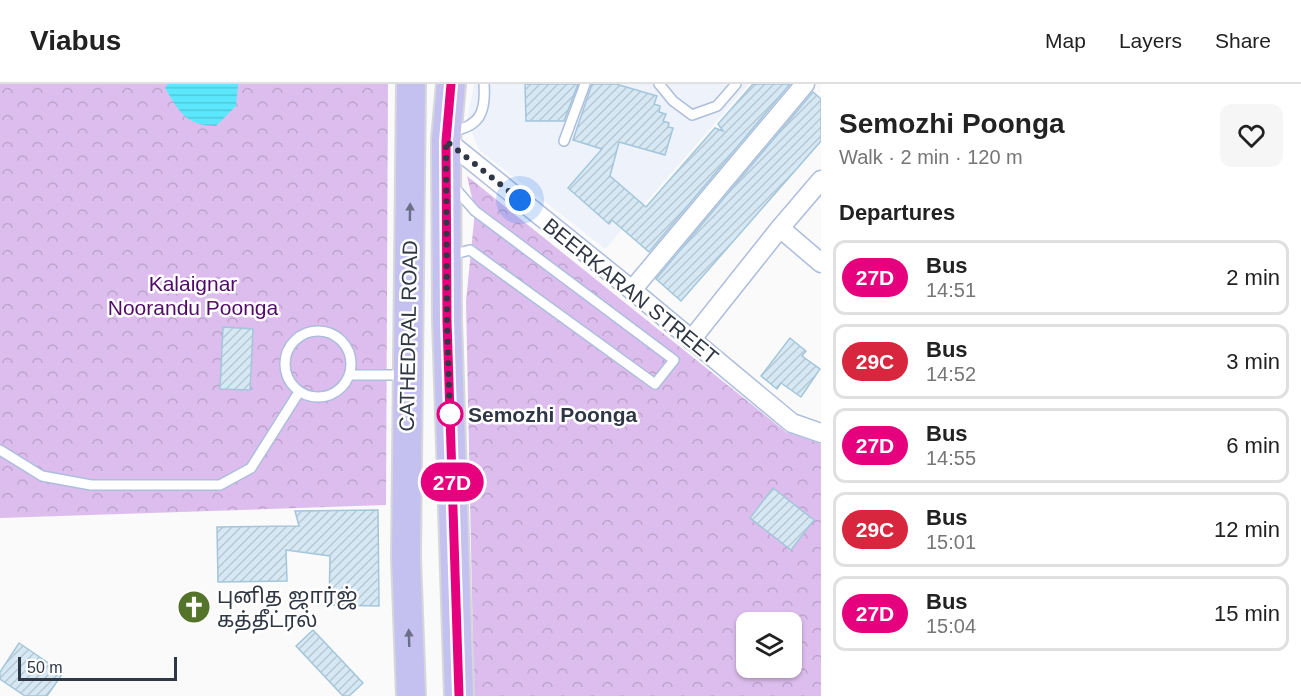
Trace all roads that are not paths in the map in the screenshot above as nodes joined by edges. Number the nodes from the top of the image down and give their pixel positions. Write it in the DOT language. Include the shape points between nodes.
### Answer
graph roads {
  1 [pos="411,84"];
  2 [pos="452,84"];
  3 [pos="484,84"];
  4 [pos="585,84"];
  5 [pos="659,84"];
  6 [pos="736,84"];
  7 [pos="805,84"];
  8 [pos="446,136"];
  9 [pos="564,141"];
  10 [pos="446,179"];
  11 [pos="821,180"];
  12 [pos="780,228"];
  13 [pos="447,256"];
  14 [pos="821,263"];
  15 [pos="632,290"];
  16 [pos="691,340"];
  17 [pos="351,375"];
  18 [pos="408,375"];
  19 [pos="299,392"];
  20 [pos="821,433"];
  21 [pos="0,450"];
  22 [pos="411,696"];
  23 [pos="459,696"];
  18 -- 1 [label="main road, CATHEDRAL ROAD, one-way"];
  2 -- 8 [label="main road, CATHEDRAL ROAD"];
  3 -- 8 [label="lane" via="481,115 476,122"];
  4 -- 9 [label="lane"];
  5 -- 6 [label="lane" via="692,115 717,106"];
  7 -- 15 [label="street"];
  8 -- 10 [label="main road, CATHEDRAL ROAD"];
  8 -- 15 [label="street, BEERKARAN STREET"];
  10 -- 13 [label="main road, CATHEDRAL ROAD"];
  10 -- 13 [label="lane" via="475,211 674,360 655,384 470,250"];
  11 -- 12 [label="street"];
  12 -- 14 [label="street"];
  12 -- 16 [label="street"];
  13 -- 23 [label="main road, CATHEDRAL ROAD"];
  15 -- 16 [label="street, BEERKARAN STREET"];
  16 -- 20 [label="street, BEERKARAN STREET" via="792,423"];
  17 -- 18 [label="lane"];
  17 -- 19 [label="lane" via="338,392 329,396"];
  17 -- 19 [label="lane" via="351,354 338,337 329,332 308,332 298,337 286,354 286,375"];
  22 -- 18 [label="main road, CATHEDRAL ROAD, one-way" via="406,557"];
  19 -- 21 [label="lane" via="250,468 220,485 91,485 42,477"];
}
